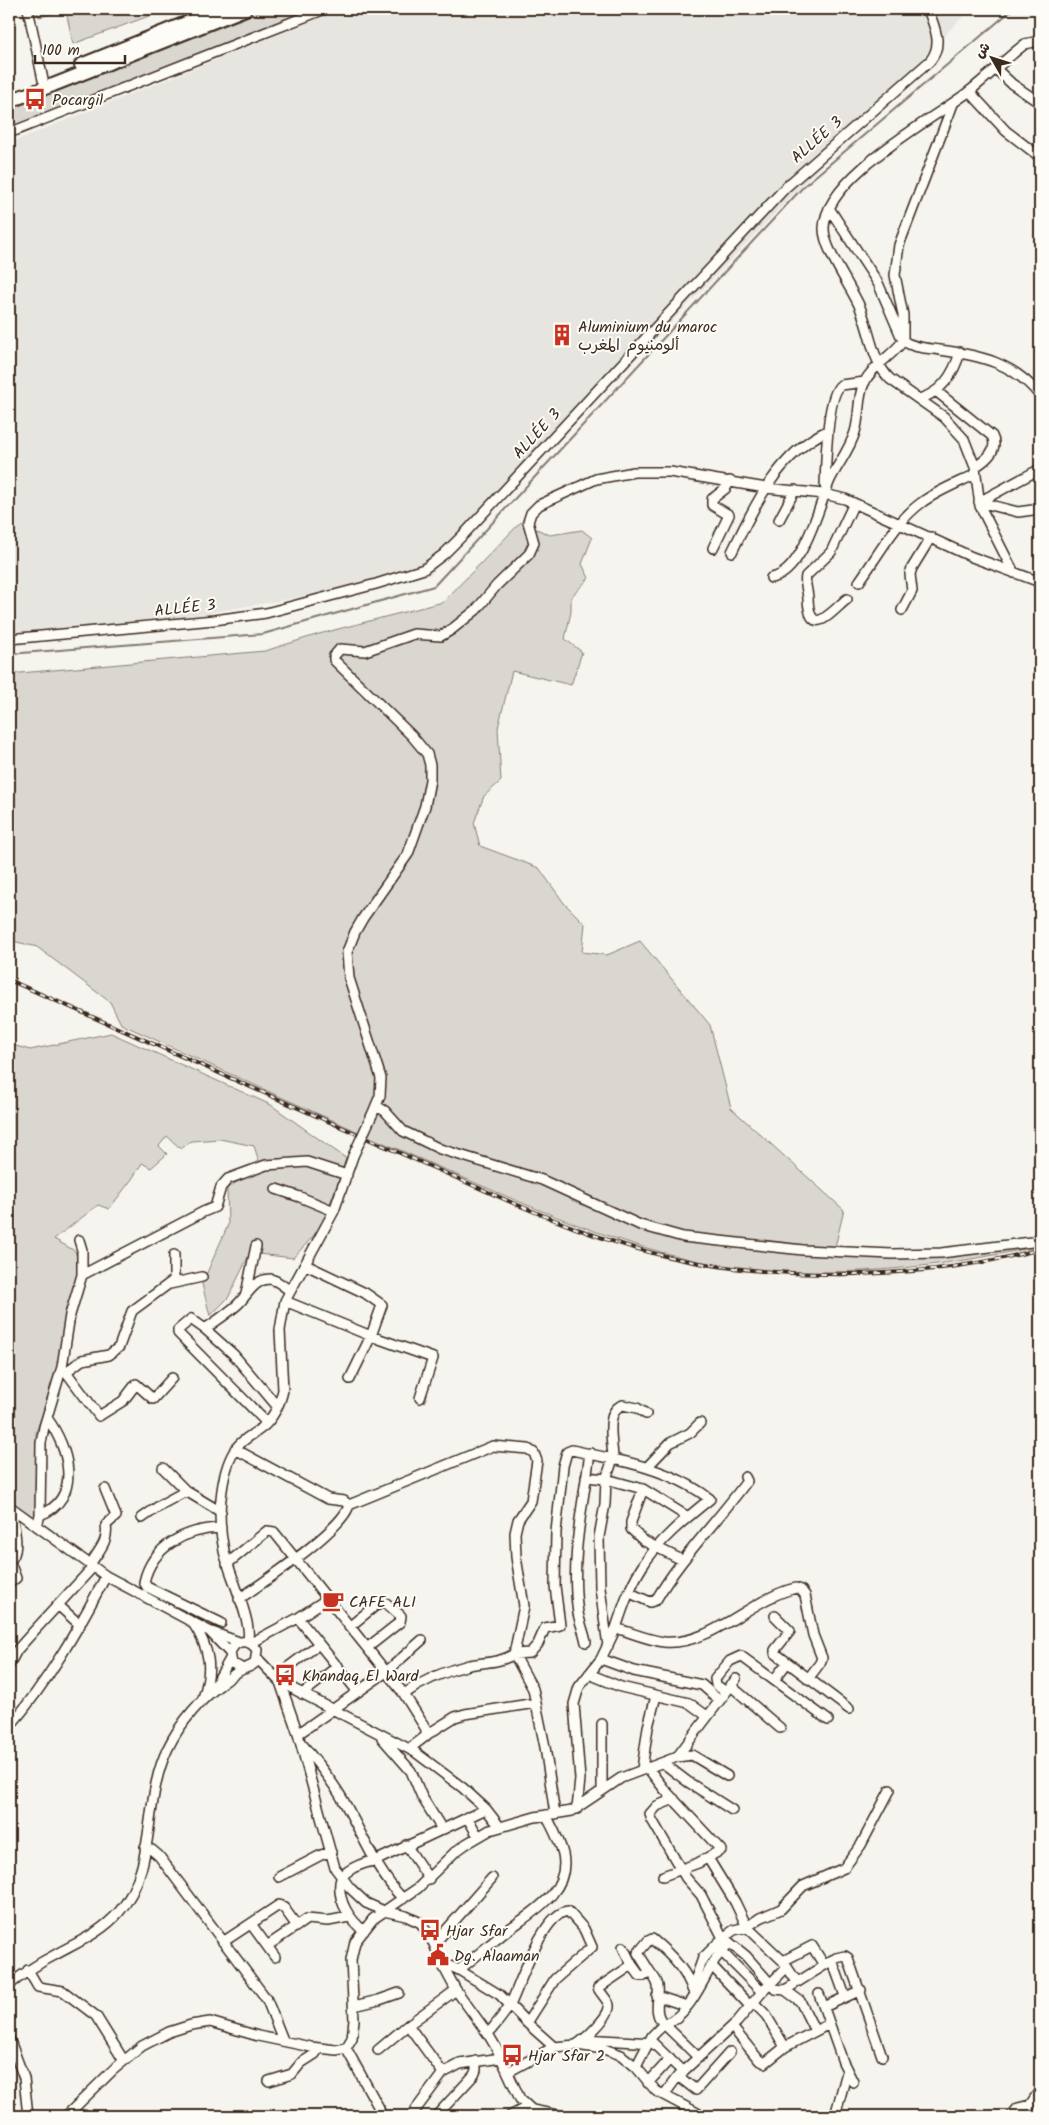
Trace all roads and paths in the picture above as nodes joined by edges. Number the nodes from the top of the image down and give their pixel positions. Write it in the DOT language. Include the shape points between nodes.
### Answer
graph roads {
  1 [pos="28,9"];
  2 [pos="221,9"];
  3 [pos="244,9"];
  4 [pos="325,9"];
  5 [pos="928,9"];
  6 [pos="1040,43"];
  7 [pos="996,69"];
  8 [pos="43,80"];
  9 [pos="9,92"];
  10 [pos="970,92"];
  11 [pos="9,101"];
  12 [pos="1040,103"];
  13 [pos="953,104"];
  14 [pos="9,133"];
  15 [pos="1040,157"];
  16 [pos="829,208"];
  17 [pos="902,341"];
  18 [pos="960,352"];
  19 [pos="879,365"];
  20 [pos="864,382"];
  21 [pos="936,391"];
  22 [pos="1040,396"];
  23 [pos="919,399"];
  24 [pos="827,431"];
  25 [pos="1040,470"];
  26 [pos="976,471"];
  27 [pos="730,481"];
  28 [pos="766,488"];
  29 [pos="795,490"];
  30 [pos="824,494"];
  31 [pos="979,502"];
  32 [pos="854,503"];
  33 [pos="1040,509"];
  34 [pos="780,520"];
  35 [pos="900,524"];
  36 [pos="931,537"];
  37 [pos="713,548"];
  38 [pos="732,552"];
  39 [pos="1014,573"];
  40 [pos="771,578"];
  41 [pos="859,582"];
  42 [pos="1040,582"];
  43 [pos="847,599"];
  44 [pos="902,610"];
  45 [pos="9,639"];
  46 [pos="374,1110"];
  47 [pos="347,1175"];
  48 [pos="276,1189"];
  49 [pos="334,1211"];
  50 [pos="79,1240"];
  51 [pos="1040,1241"];
  52 [pos="256,1246"];
  53 [pos="174,1255"];
  54 [pos="306,1265"];
  55 [pos="82,1275"];
  56 [pos="202,1277"];
  57 [pos="170,1284"];
  58 [pos="290,1291"];
  59 [pos="246,1294"];
  60 [pos="285,1301"];
  61 [pos="205,1328"];
  62 [pos="371,1336"];
  63 [pos="64,1370"];
  64 [pos="172,1378"];
  65 [pos="350,1379"];
  66 [pos="420,1398"];
  67 [pos="277,1406"];
  68 [pos="646,1414"];
  69 [pos="47,1418"];
  70 [pos="267,1423"];
  71 [pos="700,1423"];
  72 [pos="235,1449"];
  73 [pos="590,1453"];
  74 [pos="613,1459"];
  75 [pos="647,1467"];
  76 [pos="163,1468"];
  77 [pos="586,1477"];
  78 [pos="745,1477"];
  79 [pos="606,1479"];
  80 [pos="106,1489"];
  81 [pos="643,1489"];
  82 [pos="186,1491"];
  83 [pos="349,1505"];
  84 [pos="9,1506"];
  85 [pos="221,1512"];
  86 [pos="40,1515"];
  87 [pos="688,1517"];
  88 [pos="14,1518"];
  89 [pos="142,1518"];
  90 [pos="36,1526"];
  91 [pos="221,1528"];
  92 [pos="656,1548"];
  93 [pos="296,1560"];
  94 [pos="682,1560"];
  95 [pos="10,1562"];
  96 [pos="227,1564"];
  97 [pos="92,1566"];
  98 [pos="106,1576"];
  99 [pos="9,1583"];
  100 [pos="630,1592"];
  101 [pos="159,1593"];
  102 [pos="240,1599"];
  103 [pos="327,1600"];
  104 [pos="154,1602"];
  105 [pos="58,1605"];
  106 [pos="775,1616"];
  107 [pos="298,1618"];
  108 [pos="191,1621"];
  109 [pos="221,1623"];
  110 [pos="80,1625"];
  111 [pos="349,1627"];
  112 [pos="616,1628"];
  113 [pos="209,1631"];
  114 [pos="422,1640"];
  115 [pos="246,1642"];
  116 [pos="586,1642"];
  117 [pos="319,1644"];
  118 [pos="608,1646"];
  119 [pos="367,1648"];
  120 [pos="514,1654"];
  121 [pos="230,1656"];
  122 [pos="601,1659"];
  123 [pos="787,1663"];
  124 [pos="251,1664"];
  125 [pos="9,1665"];
  126 [pos="338,1666"];
  127 [pos="386,1672"];
  128 [pos="589,1674"];
  129 [pos="808,1678"];
  130 [pos="278,1679"];
  131 [pos="774,1680"];
  132 [pos="730,1685"];
  133 [pos="212,1690"];
  134 [pos="358,1692"];
  135 [pos="302,1694"];
  136 [pos="404,1694"];
  137 [pos="656,1696"];
  138 [pos="719,1700"];
  139 [pos="202,1702"];
  140 [pos="536,1703"];
  141 [pos="849,1709"];
  142 [pos="332,1711"];
  143 [pos="707,1716"];
  144 [pos="828,1720"];
  145 [pos="602,1724"];
  146 [pos="9,1727"];
  147 [pos="780,1728"];
  148 [pos="428,1734"];
  149 [pos="380,1736"];
  150 [pos="300,1738"];
  151 [pos="409,1749"];
  152 [pos="417,1754"];
  153 [pos="677,1757"];
  154 [pos="663,1763"];
  155 [pos="406,1765"];
  156 [pos="645,1768"];
  157 [pos="727,1776"];
  158 [pos="602,1789"];
  159 [pos="890,1790"];
  160 [pos="674,1799"];
  161 [pos="486,1808"];
  162 [pos="577,1809"];
  163 [pos="732,1810"];
  164 [pos="550,1814"];
  165 [pos="467,1817"];
  166 [pos="500,1827"];
  167 [pos="442,1829"];
  168 [pos="478,1836"];
  169 [pos="406,1845"];
  170 [pos="145,1848"];
  171 [pos="331,1852"];
  172 [pos="708,1858"];
  173 [pos="375,1861"];
  174 [pos="680,1869"];
  175 [pos="663,1876"];
  176 [pos="278,1877"];
  177 [pos="342,1877"];
  178 [pos="492,1878"];
  179 [pos="429,1879"];
  180 [pos="402,1899"];
  181 [pos="384,1911"];
  182 [pos="350,1917"];
  183 [pos="251,1924"];
  184 [pos="297,1926"];
  185 [pos="747,1927"];
  186 [pos="364,1931"];
  187 [pos="726,1940"];
  188 [pos="223,1942"];
  189 [pos="434,1944"];
  190 [pos="267,1946"];
  191 [pos="623,1947"];
  192 [pos="722,1952"];
  193 [pos="275,1957"];
  194 [pos="832,1960"];
  195 [pos="440,1962"];
  196 [pos="785,1964"];
  197 [pos="632,1965"];
  198 [pos="824,1965"];
  199 [pos="712,1966"];
  200 [pos="28,1970"];
  201 [pos="459,1970"];
  202 [pos="650,1972"];
  203 [pos="798,1982"];
  204 [pos="770,1983"];
  205 [pos="9,1985"];
  206 [pos="456,1990"];
  207 [pos="785,1990"];
  208 [pos="861,1990"];
  209 [pos="693,1992"];
  210 [pos="762,1992"];
  211 [pos="399,1993"];
  212 [pos="819,1994"];
  213 [pos="657,1996"];
  214 [pos="845,1996"];
  215 [pos="752,2004"];
  216 [pos="510,2005"];
  217 [pos="354,2006"];
  218 [pos="688,2006"];
  219 [pos="824,2007"];
  220 [pos="527,2023"];
  221 [pos="664,2024"];
  222 [pos="829,2024"];
  223 [pos="408,2025"];
  224 [pos="732,2027"];
  225 [pos="815,2031"];
  226 [pos="488,2034"];
  227 [pos="9,2038"];
  228 [pos="586,2038"];
  229 [pos="283,2040"];
  230 [pos="650,2042"];
  231 [pos="576,2045"];
  232 [pos="554,2047"];
  233 [pos="319,2048"];
  234 [pos="346,2048"];
  235 [pos="785,2048"];
  236 [pos="378,2050"];
  237 [pos="730,2052"];
  238 [pos="882,2056"];
  239 [pos="698,2057"];
  240 [pos="501,2058"];
  241 [pos="670,2059"];
  242 [pos="124,2061"];
  243 [pos="476,2061"];
  244 [pos="636,2067"];
  245 [pos="508,2072"];
  246 [pos="847,2072"];
  247 [pos="444,2073"];
  248 [pos="680,2074"];
  249 [pos="269,2081"];
  250 [pos="853,2082"];
  251 [pos="648,2083"];
  252 [pos="1040,2090"];
  253 [pos="664,2095"];
  254 [pos="527,2107"];
  255 [pos="437,2115"];
  256 [pos="28,2116"];
  257 [pos="66,2116"];
  258 [pos="381,2116"];
  259 [pos="411,2116"];
  260 [pos="510,2116"];
  261 [pos="562,2116"];
  262 [pos="585,2116"];
  263 [pos="592,2116"];
  264 [pos="704,2116"];
  265 [pos="835,2116"];
  266 [pos="1011,2116"];
  1 -- 8 [label="street"];
  2 -- 8 [label="highway"];
  3 -- 11 [label="highway"];
  4 -- 14 [label="street"];
  5 -- 45 [label="street, ALLÉE 3" via="938,44 930,61 786,187 434,563 410,574 266,613"];
  6 -- 7 [label="street" via="1025,44"];
  7 -- 10 [label="street"];
  7 -- 12 [label="street"];
  8 -- 9 [label="highway"];
  10 -- 13 [label="street"];
  10 -- 15 [label="street" via="1006,131"];
  13 -- 16 [label="street" via="863,168 841,190"];
  13 -- 17 [label="street" via="899,245 895,275 903,315"];
  16 -- 17 [label="street" via="878,283"];
  16 -- 19 [label="street" via="824,227 825,239 862,312"];
  17 -- 18 [label="street" via="914,346"];
  17 -- 19 [label="street"];
  18 -- 21 [label="street" via="951,374"];
  18 -- 22 [label="street" via="1007,367 1027,381"];
  19 -- 20 [label="street"];
  19 -- 23 [label="street" via="890,379"];
  20 -- 24 [label="street" via="841,385 836,389"];
  20 -- 30 [label="street" via="854,438"];
  21 -- 23 [label="street"];
  21 -- 26 [label="street" via="992,436 992,452"];
  23 -- 26 [label="street" via="958,431 969,448"];
  24 -- 28 [label="street" via="797,450"];
  24 -- 30 [label="street"];
  25 -- 31 [label="street"];
  26 -- 31 [label="street"];
  26 -- 35 [label="street" via="923,501"];
  27 -- 28 [label="street"];
  27 -- 37 [label="street" via="712,499 714,508 729,515"];
  27 -- 46 [label="street" via="651,471 592,480 539,504 528,522 534,543 529,554 476,610 451,630 440,636 414,634 365,651 340,649 334,656 341,668 424,749 430,765 425,806 410,849 363,918 347,952 349,978 381,1078 380,1096"];
  28 -- 29 [label="street"];
  28 -- 38 [label="street"];
  29 -- 30 [label="street"];
  29 -- 34 [label="street"];
  30 -- 32 [label="street"];
  30 -- 40 [label="street" via="816,519 798,554 786,571"];
  31 -- 33 [label="street" via="1018,512"];
  31 -- 39 [label="street"];
  32 -- 35 [label="street"];
  32 -- 43 [label="street" via="831,552 804,580 813,619 825,619"];
  35 -- 36 [label="street"];
  35 -- 41 [label="street"];
  36 -- 39 [label="street"];
  36 -- 44 [label="street" via="912,568 911,594"];
  39 -- 42 [label="street"];
  46 -- 47 [label="street, bridge"];
  46 -- 51 [label="street" via="385,1112 402,1131 440,1149 542,1180 640,1225 683,1237 803,1250 900,1254 940,1253"];
  47 -- 49 [label="street"];
  47 -- 55 [label="street" via="300,1162 266,1166 228,1179 221,1186 215,1207"];
  48 -- 49 [label="street"];
  49 -- 54 [label="street"];
  50 -- 55 [label="street"];
  52 -- 59 [label="street"];
  53 -- 57 [label="street" via="174,1276"];
  54 -- 58 [label="street"];
  54 -- 62 [label="street" via="381,1303"];
  55 -- 63 [label="street" via="70,1315"];
  56 -- 57 [label="street"];
  57 -- 63 [label="street" via="132,1311 119,1347 109,1355 82,1360"];
  58 -- 59 [label="street" via="271,1279 259,1282"];
  58 -- 60 [label="street"];
  59 -- 61 [label="street" via="223,1317"];
  60 -- 62 [label="street"];
  60 -- 67 [label="street" via="280,1330 283,1390"];
  61 -- 67 [label="street" via="233,1354"];
  61 -- 70 [label="street" via="191,1319 178,1333"];
  62 -- 65 [label="street"];
  62 -- 66 [label="street" via="433,1358"];
  63 -- 64 [label="street" via="99,1416 123,1401 136,1384 153,1399"];
  63 -- 69 [label="street"];
  67 -- 70 [label="street"];
  68 -- 74 [label="street" via="623,1405 612,1414"];
  69 -- 86 [label="street" via="41,1443"];
  69 -- 86 [label="street" via="64,1449 68,1482 58,1504"];
  70 -- 72 [label="street"];
  71 -- 75 [label="street" via="690,1433 670,1443"];
  72 -- 83 [label="street" via="328,1498"];
  72 -- 85 [label="street" via="221,1491"];
  73 -- 74 [label="street"];
  73 -- 77 [label="street"];
  73 -- 120 [label="street" via="569,1450 563,1466 555,1564 560,1625 545,1628 530,1654"];
  74 -- 75 [label="street"];
  74 -- 79 [label="street"];
  75 -- 87 [label="street" via="710,1499"];
  76 -- 82 [label="street"];
  77 -- 79 [label="street"];
  77 -- 116 [label="street" via="579,1517 577,1582 578,1612"];
  78 -- 94 [label="street" via="747,1481 725,1512"];
  79 -- 81 [label="street"];
  79 -- 118 [label="street" via="599,1566"];
  80 -- 97 [label="street" via="116,1516 106,1525 106,1541"];
  81 -- 87 [label="street"];
  81 -- 92 [label="street" via="631,1522 632,1529"];
  82 -- 85 [label="street"];
  82 -- 89 [label="street"];
  83 -- 93 [label="street" via="338,1522"];
  83 -- 120 [label="street" via="493,1446 528,1449 534,1453 537,1461 531,1501 518,1520 515,1533 524,1606"];
  84 -- 88 [label="street"];
  85 -- 91 [label="street"];
  86 -- 90 [label="street"];
  87 -- 92 [label="street"];
  88 -- 90 [label="street"];
  88 -- 95 [label="street" via="16,1549"];
  90 -- 97 [label="street"];
  91 -- 96 [label="street"];
  91 -- 101 [label="street" via="192,1532 159,1551 144,1582 146,1587"];
  92 -- 94 [label="street"];
  92 -- 100 [label="street" via="643,1565"];
  93 -- 96 [label="street" via="274,1532 269,1531"];
  93 -- 102 [label="street"];
  93 -- 103 [label="street"];
  94 -- 100 [label="street" via="656,1600 650,1602"];
  95 -- 99 [label="street" via="16,1578"];
  96 -- 102 [label="street"];
  97 -- 98 [label="street"];
  97 -- 105 [label="street"];
  98 -- 104 [label="street"];
  98 -- 110 [label="street"];
  100 -- 112 [label="street"];
  101 -- 104 [label="street"];
  101 -- 109 [label="street"];
  102 -- 115 [label="street" via="249,1631"];
  103 -- 107 [label="street"];
  103 -- 111 [label="street"];
  104 -- 108 [label="street"];
  105 -- 110 [label="street"];
  105 -- 125 [label="street" via="17,1650"];
  106 -- 123 [label="street" via="790,1630 775,1651"];
  107 -- 115 [label="street"];
  107 -- 117 [label="street"];
  108 -- 113 [label="street"];
  108 -- 139 [label="street" via="202,1636 209,1659"];
  110 -- 146 [label="street" via="38,1690"];
  111 -- 119 [label="street"];
  111 -- 119 [label="street" via="380,1602 401,1616 400,1622"];
  112 -- 118 [label="street"];
  112 -- 129 [label="street" via="651,1640 691,1640 761,1603 799,1588 805,1594 813,1635 822,1658"];
  113 -- 115 [label="street"];
  113 -- 121 [label="street"];
  114 -- 127 [label="street"];
  115 -- 121 [label="street" via="235,1644"];
  115 -- 124 [label="street" via="257,1650"];
  117 -- 126 [label="street"];
  117 -- 130 [label="street"];
  118 -- 122 [label="street"];
  119 -- 127 [label="street"];
  120 -- 136 [label="street" via="498,1662 443,1672"];
  120 -- 140 [label="street" via="533,1689"];
  121 -- 124 [label="street" via="235,1666"];
  121 -- 133 [label="street"];
  122 -- 128 [label="street"];
  122 -- 138 [label="street" via="634,1671 702,1685"];
  123 -- 129 [label="street"];
  123 -- 131 [label="street"];
  124 -- 130 [label="street" via="269,1670"];
  124 -- 133 [label="street"];
  126 -- 134 [label="street"];
  126 -- 135 [label="street"];
  127 -- 134 [label="street"];
  127 -- 136 [label="street"];
  128 -- 137 [label="street"];
  128 -- 162 [label="street" via="579,1687 574,1704 580,1779"];
  129 -- 141 [label="street"];
  130 -- 135 [label="street"];
  130 -- 150 [label="street"];
  131 -- 132 [label="street" via="739,1656 730,1661 716,1679 716,1685"];
  131 -- 144 [label="street"];
  132 -- 138 [label="street"];
  132 -- 147 [label="street"];
  133 -- 139 [label="street"];
  134 -- 142 [label="street"];
  135 -- 142 [label="street"];
  136 -- 148 [label="street"];
  137 -- 143 [label="street" via="689,1703"];
  137 -- 156 [label="street" via="643,1752"];
  138 -- 143 [label="street"];
  139 -- 170 [label="street" via="176,1734 163,1759"];
  140 -- 148 [label="street" via="465,1714"];
  140 -- 164 [label="street"];
  142 -- 149 [label="street"];
  142 -- 150 [label="street"];
  143 -- 153 [label="street"];
  145 -- 158 [label="street"];
  148 -- 151 [label="street"];
  149 -- 151 [label="street"];
  149 -- 155 [label="street"];
  150 -- 171 [label="street"];
  150 -- 173 [label="street" via="334,1784"];
  151 -- 152 [label="street"];
  152 -- 155 [label="street"];
  152 -- 161 [label="street"];
  153 -- 154 [label="street"];
  153 -- 157 [label="street" via="692,1755"];
  154 -- 156 [label="street"];
  154 -- 163 [label="street"];
  155 -- 167 [label="street"];
  156 -- 158 [label="street"];
  156 -- 160 [label="street"];
  158 -- 162 [label="street"];
  159 -- 185 [label="street" via="861,1845 844,1868 803,1886 781,1908"];
  160 -- 172 [label="street" via="721,1849"];
  160 -- 174 [label="street" via="653,1809 650,1816"];
  161 -- 165 [label="street"];
  161 -- 166 [label="street"];
  162 -- 164 [label="street"];
  164 -- 166 [label="street"];
  164 -- 201 [label="street" via="564,1855 558,1888 532,1914"];
  165 -- 167 [label="street"];
  165 -- 168 [label="street"];
  166 -- 168 [label="street"];
  167 -- 169 [label="street"];
  168 -- 179 [label="street" via="455,1852"];
  169 -- 173 [label="street"];
  169 -- 179 [label="street"];
  170 -- 188 [label="street" via="159,1856"];
  170 -- 200 [label="street" via="135,1889 119,1912 93,1934"];
  171 -- 176 [label="street"];
  171 -- 177 [label="street" via="335,1868"];
  172 -- 174 [label="street"];
  172 -- 185 [label="street" via="736,1902"];
  173 -- 177 [label="street" via="366,1862"];
  173 -- 180 [label="street"];
  174 -- 175 [label="street"];
  174 -- 187 [label="street" via="700,1895"];
  177 -- 181 [label="street" via="366,1903"];
  177 -- 182 [label="street" via="343,1904"];
  178 -- 189 [label="street"];
  179 -- 180 [label="street"];
  180 -- 181 [label="street"];
  181 -- 186 [label="street"];
  181 -- 189 [label="street" via="421,1923"];
  182 -- 184 [label="street" via="328,1921 309,1919"];
  182 -- 186 [label="street"];
  183 -- 184 [label="street" via="279,1905"];
  183 -- 188 [label="street"];
  183 -- 190 [label="street"];
  184 -- 190 [label="street"];
  185 -- 187 [label="street" via="734,1930"];
  185 -- 196 [label="street"];
  186 -- 217 [label="street" via="352,1950"];
  187 -- 192 [label="street"];
  187 -- 204 [label="street" via="746,1956"];
  187 -- 209 [label="street" via="704,1958"];
  188 -- 229 [label="street" via="267,2000"];
  189 -- 195 [label="street"];
  190 -- 193 [label="street"];
  191 -- 197 [label="street"];
  192 -- 199 [label="street"];
  192 -- 210 [label="street"];
  194 -- 198 [label="street"];
  194 -- 208 [label="street" via="840,1956 848,1958"];
  194 -- 214 [label="street"];
  195 -- 201 [label="street"];
  195 -- 206 [label="street"];
  196 -- 198 [label="street" via="812,1946"];
  196 -- 203 [label="street"];
  196 -- 204 [label="street"];
  197 -- 202 [label="street" via="640,1976"];
  197 -- 228 [label="street" via="598,1988 609,2009"];
  198 -- 203 [label="street"];
  199 -- 209 [label="street"];
  199 -- 215 [label="street"];
  200 -- 205 [label="street"];
  200 -- 242 [label="street" via="38,1987 63,1991 96,2016"];
  201 -- 216 [label="street" via="500,1995"];
  202 -- 209 [label="street" via="638,1953 651,1939 672,1958"];
  202 -- 213 [label="street" via="657,1983"];
  203 -- 207 [label="street"];
  204 -- 207 [label="street" via="775,1989"];
  204 -- 210 [label="street"];
  206 -- 223 [label="street"];
  206 -- 226 [label="street"];
  207 -- 225 [label="street" via="801,2003"];
  208 -- 214 [label="street"];
  208 -- 238 [label="street"];
  209 -- 218 [label="street"];
  210 -- 215 [label="street"];
  211 -- 217 [label="street"];
  212 -- 219 [label="street"];
  213 -- 218 [label="street"];
  213 -- 221 [label="street" via="659,2015"];
  214 -- 219 [label="street"];
  215 -- 224 [label="street"];
  215 -- 235 [label="street" via="766,2015"];
  216 -- 220 [label="street"];
  216 -- 220 [label="street" via="546,1928 561,1912 568,1911 584,1929 592,1947 555,1978"];
  216 -- 226 [label="street"];
  217 -- 234 [label="street" via="354,2029"];
  218 -- 221 [label="street"];
  219 -- 222 [label="street"];
  220 -- 232 [label="street"];
  221 -- 230 [label="street"];
  221 -- 239 [label="street"];
  222 -- 225 [label="street"];
  222 -- 246 [label="street"];
  223 -- 236 [label="street"];
  223 -- 247 [label="street"];
  224 -- 235 [label="street" via="762,2062"];
  224 -- 239 [label="street"];
  225 -- 235 [label="street"];
  226 -- 240 [label="street"];
  227 -- 256 [label="street" via="24,2078"];
  228 -- 230 [label="street"];
  228 -- 231 [label="street"];
  229 -- 233 [label="street"];
  229 -- 242 [label="street" via="203,2022 152,2040"];
  230 -- 241 [label="street"];
  230 -- 244 [label="street"];
  231 -- 232 [label="street"];
  231 -- 244 [label="street" via="613,2052"];
  232 -- 245 [label="street"];
  233 -- 234 [label="street"];
  233 -- 249 [label="street" via="292,2074"];
  234 -- 258 [label="street"];
  237 -- 248 [label="street" via="696,2090"];
  239 -- 248 [label="street"];
  240 -- 243 [label="street"];
  240 -- 245 [label="street"];
  241 -- 248 [label="street"];
  241 -- 251 [label="street"];
  242 -- 257 [label="street"];
  243 -- 247 [label="street" via="460,2064"];
  243 -- 255 [label="street" via="474,2075"];
  244 -- 251 [label="street"];
  245 -- 254 [label="street" via="516,2092"];
  246 -- 250 [label="street"];
  246 -- 265 [label="street"];
  247 -- 259 [label="street"];
  248 -- 253 [label="street"];
  251 -- 253 [label="street"];
  252 -- 266 [label="street" via="1028,2106 1018,2108"];
  253 -- 264 [label="street"];
  254 -- 260 [label="street"];
  254 -- 261 [label="street"];
  262 -- 263 [label="street"];
}
